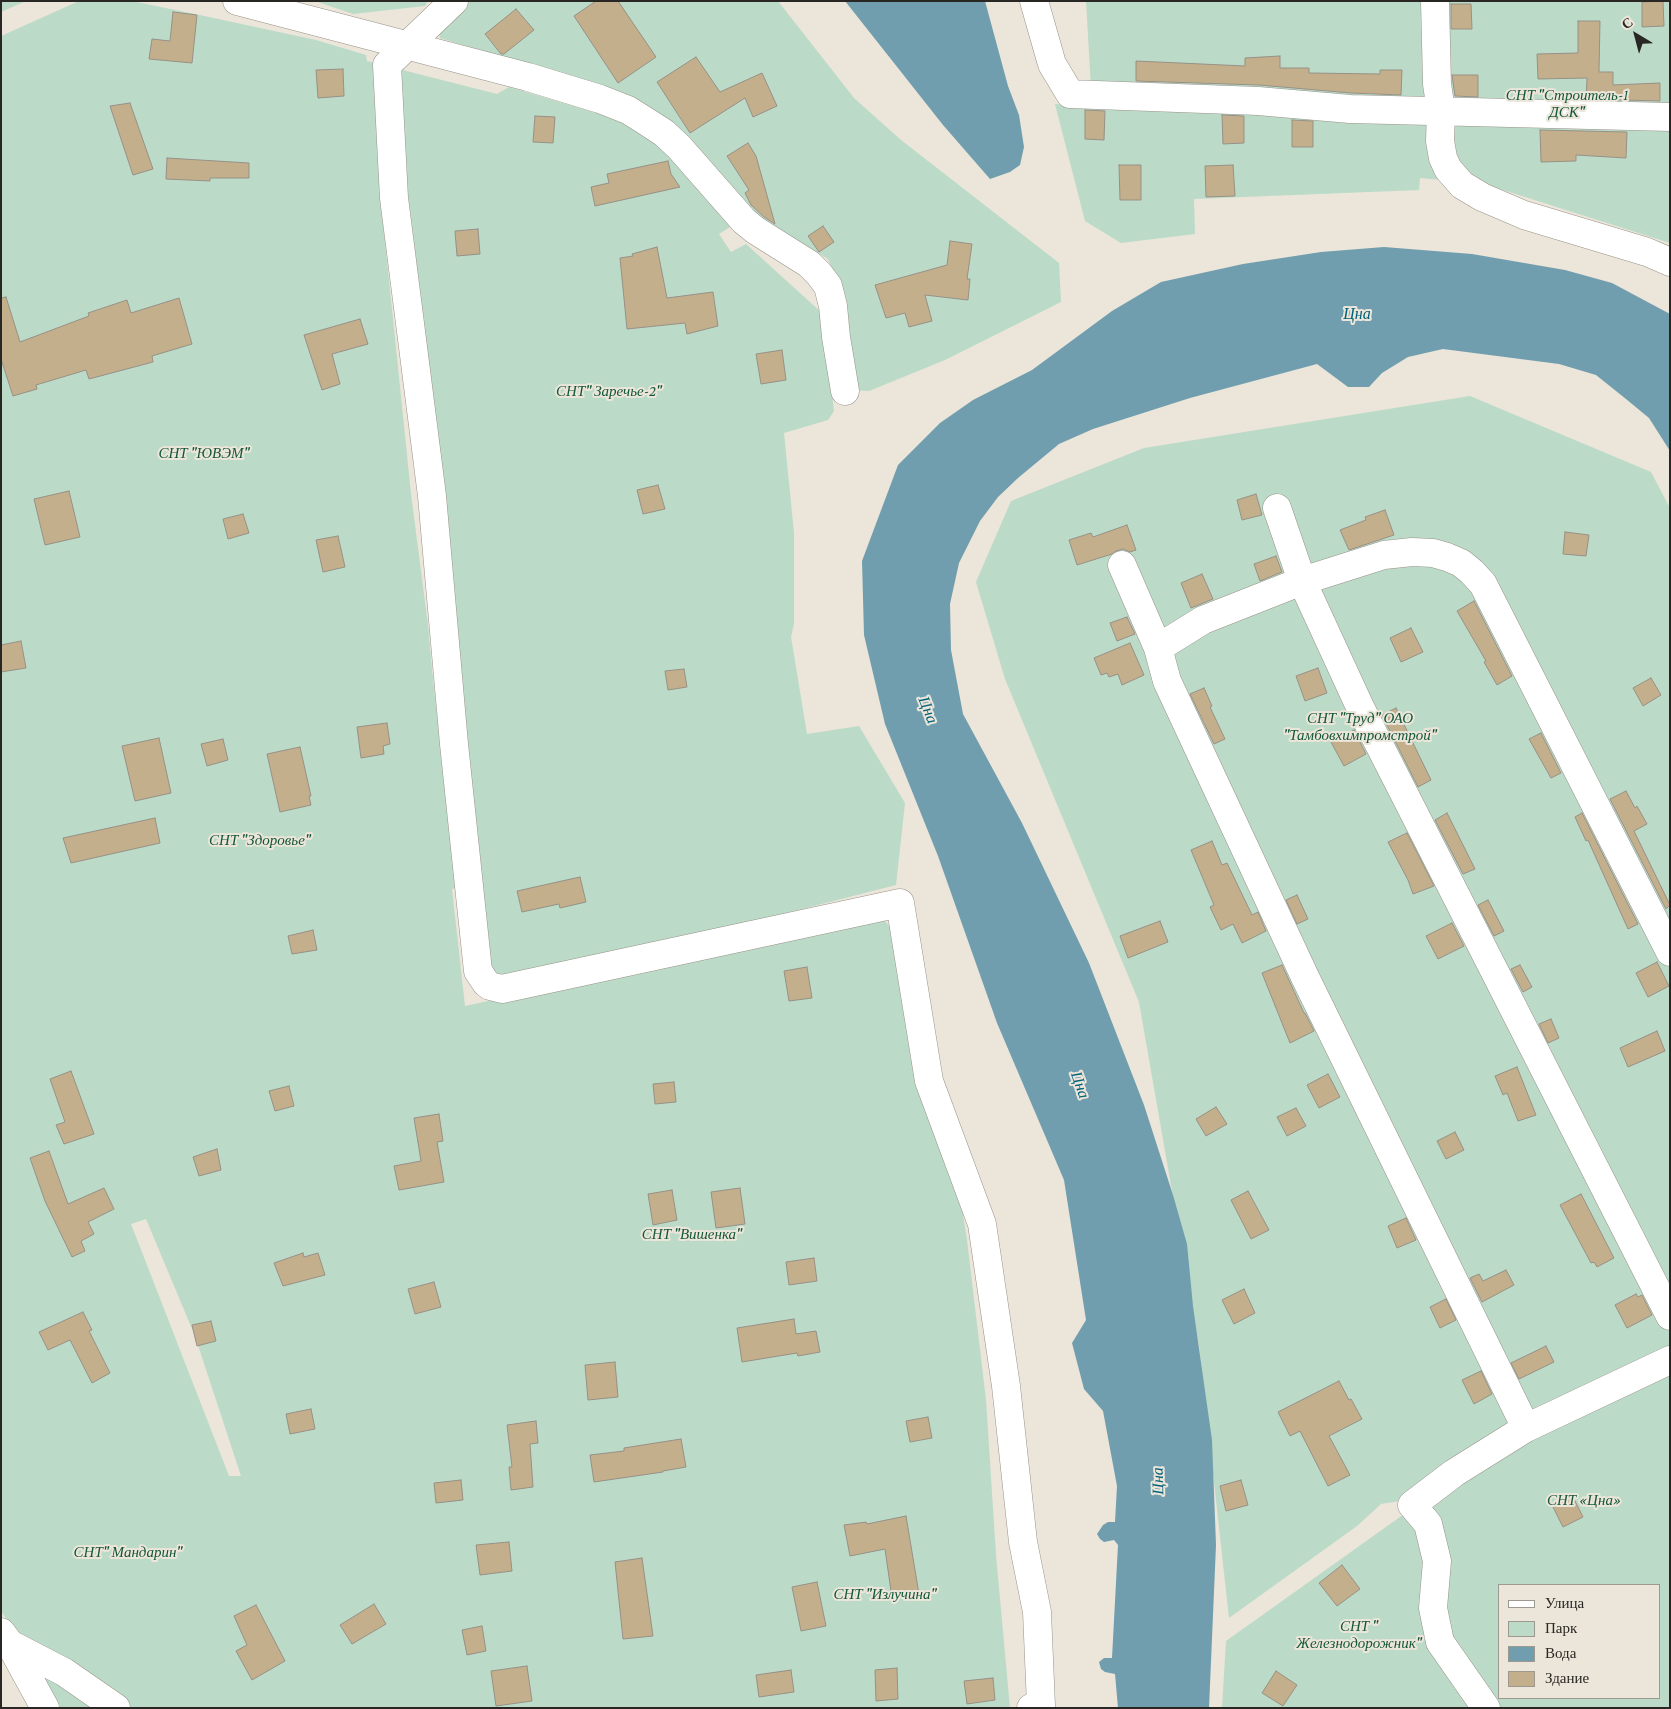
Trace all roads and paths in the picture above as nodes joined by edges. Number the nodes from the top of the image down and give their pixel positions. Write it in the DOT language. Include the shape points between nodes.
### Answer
graph roads {
  1 [pos="237,1"];
  2 [pos="454,1"];
  3 [pos="1034,1"];
  4 [pos="1434,1"];
  5 [pos="406,46"];
  6 [pos="1441,111"];
  7 [pos="1670,117"];
  8 [pos="1670,262"];
  9 [pos="845,391"];
  10 [pos="1277,508"];
  11 [pos="1122,565"];
  12 [pos="1302,581"];
  13 [pos="1158,648"];
  14 [pos="1670,952"];
  15 [pos="1670,1316"];
  16 [pos="1670,1361"];
  17 [pos="1526,1428"];
  18 [pos="6,1638"];
  19 [pos="1038,1707"];
  20 [pos="44,1708"];
  21 [pos="116,1708"];
  22 [pos="1486,1708"];
  1 -- 5 [label="street"];
  2 -- 5 [label="street"];
  3 -- 6 [label="street" via="1052,64 1070,94"];
  4 -- 6 [label="street"];
  5 -- 9 [label="street" via="600,99 628,110 664,133 692,160 744,221 809,264 828,286"];
  5 -- 19 [label="street" via="387,65 394,198 432,496 478,971 486,983 502,989 900,903 930,1081 982,1224 1006,1386 1023,1542 1037,1612"];
  6 -- 7 [label="street"];
  6 -- 8 [label="street" via="1443,158 1462,185 1524,215"];
  10 -- 12 [label="street"];
  11 -- 13 [label="street"];
  12 -- 13 [label="street" via="1203,620"];
  12 -- 14 [label="street" via="1384,555 1412,552 1447,557 1472,572 1483,584"];
  12 -- 15 [label="street" via="1360,707"];
  13 -- 17 [label="street" via="1167,681 1305,977"];
  16 -- 17 [label="street"];
  17 -- 22 [label="street" via="1454,1473 1412,1505 1428,1524 1437,1561 1433,1608 1440,1642"];
  18 -- 20 [label="street"];
  18 -- 21 [label="street"];
}
